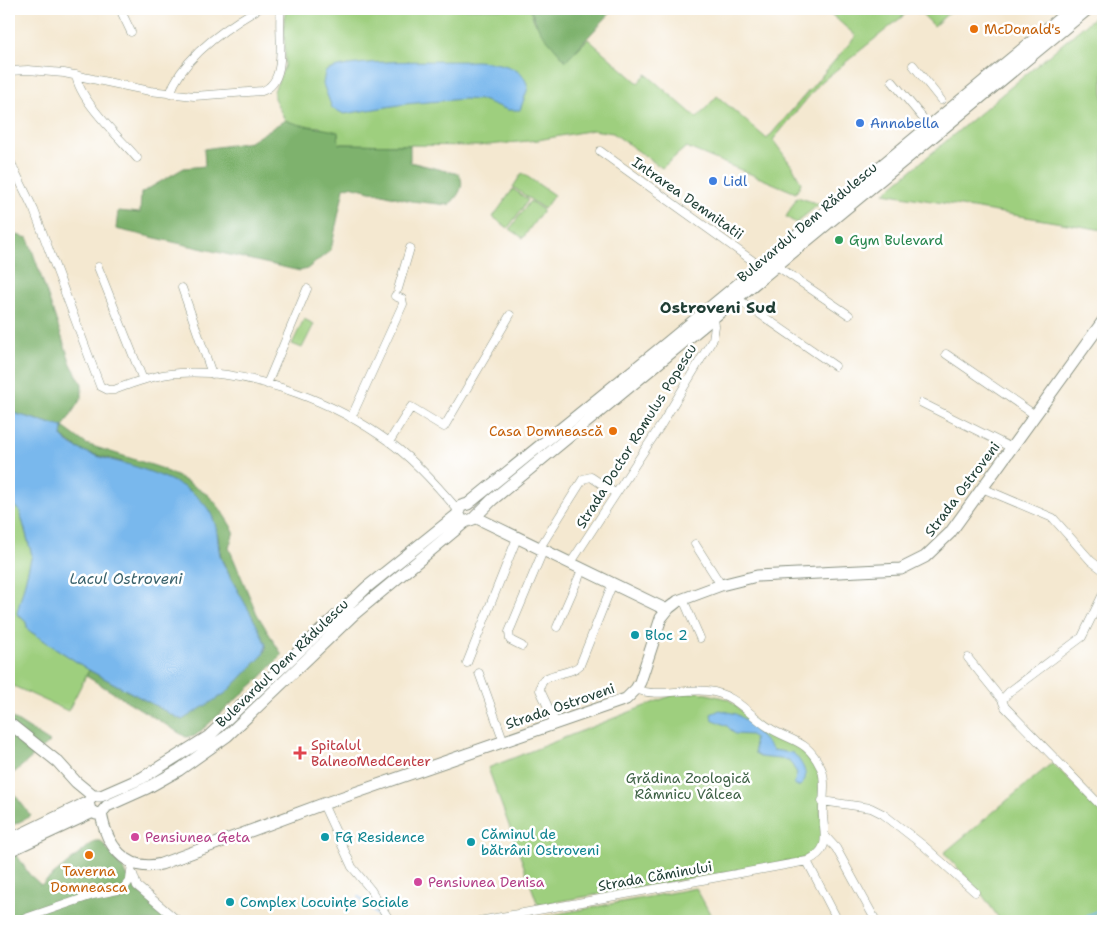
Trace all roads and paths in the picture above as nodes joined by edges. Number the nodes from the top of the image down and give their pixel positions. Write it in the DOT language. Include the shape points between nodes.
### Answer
graph roads {
  1 [pos="120,9"];
  2 [pos="258,9"];
  3 [pos="281,9"];
  4 [pos="1071,9"];
  5 [pos="1088,9"];
  6 [pos="131,32"];
  7 [pos="913,65"];
  8 [pos="9,71"];
  9 [pos="76,75"];
  10 [pos="892,81"];
  11 [pos="170,94"];
  12 [pos="941,100"];
  13 [pos="922,117"];
  14 [pos="600,151"];
  15 [pos="137,158"];
  16 [pos="9,159"];
  17 [pos="854,195"];
  18 [pos="410,248"];
  19 [pos="760,266"];
  20 [pos="777,266"];
  21 [pos="98,267"];
  22 [pos="182,288"];
  23 [pos="307,289"];
  24 [pos="738,299"];
  25 [pos="510,315"];
  26 [pos="849,315"];
  27 [pos="714,319"];
  28 [pos="1103,321"];
  29 [pos="946,354"];
  30 [pos="835,366"];
  31 [pos="212,374"];
  32 [pos="143,380"];
  33 [pos="267,384"];
  34 [pos="922,404"];
  35 [pos="1035,415"];
  36 [pos="351,418"];
  37 [pos="389,442"];
  38 [pos="1012,448"];
  39 [pos="982,488"];
  40 [pos="615,493"];
  41 [pos="490,502"];
  42 [pos="466,512"];
  43 [pos="500,530"];
  44 [pos="517,538"];
  45 [pos="695,544"];
  46 [pos="541,550"];
  47 [pos="570,564"];
  48 [pos="582,570"];
  49 [pos="1103,570"];
  50 [pos="612,585"];
  51 [pos="721,585"];
  52 [pos="1103,594"];
  53 [pos="682,599"];
  54 [pos="667,610"];
  55 [pos="557,628"];
  56 [pos="700,638"];
  57 [pos="522,646"];
  58 [pos="968,658"];
  59 [pos="467,663"];
  60 [pos="479,673"];
  61 [pos="636,689"];
  62 [pos="1002,700"];
  63 [pos="9,723"];
  64 [pos="556,724"];
  65 [pos="504,742"];
  66 [pos="822,801"];
  67 [pos="324,804"];
  68 [pos="96,805"];
  69 [pos="1103,808"];
  70 [pos="826,839"];
  71 [pos="9,840"];
  72 [pos="9,851"];
  73 [pos="807,861"];
  74 [pos="132,863"];
  75 [pos="975,892"];
  76 [pos="17,921"];
  77 [pos="178,921"];
  78 [pos="390,921"];
  79 [pos="480,921"];
  80 [pos="838,921"];
  81 [pos="876,921"];
  1 -- 6 [label="street"];
  2 -- 11 [label="street" via="206,45 177,79"];
  3 -- 11 [label="street" via="281,60 276,77 266,90 210,96"];
  4 -- 17 [label="main road, Bulevardul Dem Rădulescu"];
  5 -- 17 [label="main road, Bulevardul Dem Rădulescu"];
  7 -- 12 [label="street"];
  8 -- 9 [label="street" via="42,70"];
  9 -- 11 [label="street"];
  9 -- 15 [label="street" via="89,102"];
  10 -- 13 [label="street"];
  14 -- 19 [label="street, Intrarea Demnitatii"];
  16 -- 32 [label="street" via="34,210 97,383 108,390"];
  17 -- 19 [label="main road, Bulevardul Dem Rădulescu"];
  17 -- 20 [label="main road, Bulevardul Dem Rădulescu"];
  18 -- 36 [label="street" via="397,293 403,304"];
  19 -- 42 [label="main road, Bulevardul Dem Rădulescu"];
  20 -- 24 [label="main road, Bulevardul Dem Rădulescu"];
  20 -- 26 [label="street"];
  21 -- 32 [label="street"];
  22 -- 31 [label="street"];
  23 -- 33 [label="street"];
  24 -- 27 [label="main road, Bulevardul Dem Rădulescu"];
  24 -- 30 [label="street"];
  25 -- 37 [label="street" via="444,427 411,407"];
  27 -- 40 [label="street, Strada Doctor Romulus Popescu" via="713,338 661,425"];
  27 -- 41 [label="main road, Bulevardul Dem Rădulescu"];
  28 -- 35 [label="main road, Strada Ostroveni"];
  29 -- 35 [label="street"];
  31 -- 32 [label="street" via="180,373"];
  31 -- 33 [label="street"];
  33 -- 36 [label="street"];
  34 -- 38 [label="street"];
  35 -- 38 [label="main road, Strada Ostroveni"];
  36 -- 37 [label="street"];
  37 -- 42 [label="street"];
  38 -- 39 [label="main road, Strada Ostroveni"];
  39 -- 49 [label="street" via="1052,518"];
  39 -- 51 [label="main road, Strada Ostroveni" via="943,542 926,558 908,567 886,571 757,576"];
  40 -- 46 [label="street" via="590,477 583,479"];
  40 -- 47 [label="street, Strada Doctor Romulus Popescu"];
  41 -- 42 [label="main road, Bulevardul Dem Rădulescu"];
  41 -- 43 [label="main road" via="492,518"];
  42 -- 43 [label="main road"];
  42 -- 68 [label="main road, Bulevardul Dem Rădulescu" via="360,593 208,737"];
  43 -- 44 [label="main road"];
  44 -- 46 [label="main road"];
  44 -- 59 [label="street"];
  45 -- 51 [label="street"];
  46 -- 47 [label="main road"];
  46 -- 57 [label="street" via="509,632 510,640"];
  47 -- 48 [label="main road"];
  48 -- 50 [label="main road"];
  48 -- 55 [label="street"];
  50 -- 54 [label="main road"];
  50 -- 64 [label="street" via="580,665 572,671 545,678 540,684"];
  51 -- 53 [label="main road, Strada Ostroveni"];
  52 -- 62 [label="street" via="1080,640"];
  53 -- 54 [label="main road, Strada Ostroveni"];
  53 -- 56 [label="street"];
  54 -- 61 [label="main road, Strada Ostroveni" via="658,626"];
  58 -- 62 [label="street"];
  60 -- 65 [label="street"];
  61 -- 64 [label="main road, Strada Ostroveni" via="617,703"];
  61 -- 66 [label="street" via="648,693 696,689 736,700 768,728 794,738 805,747 822,769"];
  62 -- 69 [label="street" via="1005,707"];
  63 -- 68 [label="main road" via="58,762"];
  64 -- 65 [label="main road, Strada Ostroveni"];
  65 -- 67 [label="main road, Strada Ostroveni"];
  66 -- 70 [label="street"];
  66 -- 75 [label="street" via="871,808 883,814"];
  67 -- 74 [label="main road, Strada Ostroveni" via="169,861 146,866"];
  67 -- 78 [label="street" via="352,867"];
  68 -- 71 [label="main road, Bulevardul Dem Rădulescu"];
  68 -- 72 [label="main road, Bulevardul Dem Rădulescu"];
  68 -- 74 [label="main road" via="109,840 119,854"];
  70 -- 73 [label="street" via="816,855"];
  70 -- 81 [label="street" via="836,848"];
  73 -- 79 [label="street, Strada Căminului"];
  73 -- 80 [label="street"];
  74 -- 76 [label="street" via="130,880 122,889 93,895"];
  74 -- 77 [label="street" via="136,886"];
}
